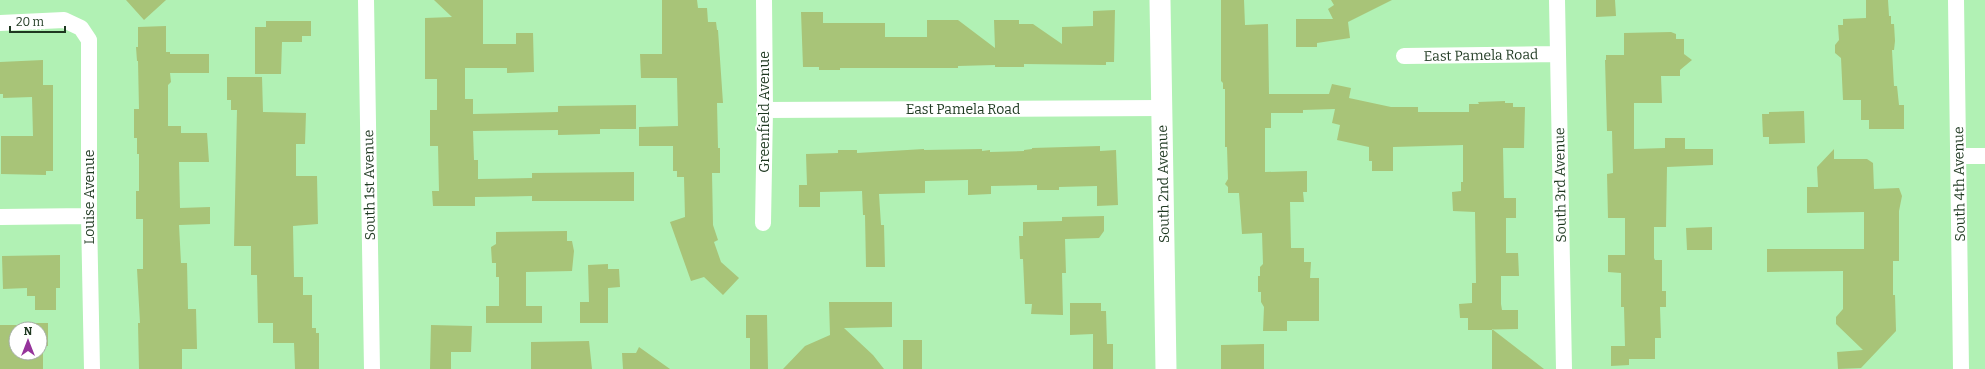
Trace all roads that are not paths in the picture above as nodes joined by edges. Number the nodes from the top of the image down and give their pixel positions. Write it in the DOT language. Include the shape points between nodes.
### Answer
graph roads {
  1 [pos="366,0"];
  2 [pos="764,0"];
  3 [pos="1160,0"];
  4 [pos="1556,0"];
  5 [pos="1956,0"];
  6 [pos="0,23"];
  7 [pos="1558,54"];
  8 [pos="1404,56"];
  9 [pos="1162,108"];
  10 [pos="765,110"];
  11 [pos="1959,156"];
  12 [pos="1985,156"];
  13 [pos="89,216"];
  14 [pos="0,217"];
  15 [pos="763,223"];
  16 [pos="92,369"];
  17 [pos="372,369"];
  18 [pos="1166,369"];
  19 [pos="1564,369"];
  20 [pos="1961,369"];
  1 -- 17 [label="street, South 1st Avenue"];
  2 -- 10 [label="street, Greenfield Avenue"];
  3 -- 9 [label="street, South 2nd Avenue"];
  4 -- 7 [label="street, South 3rd Avenue"];
  5 -- 11 [label="street, South 4th Avenue"];
  6 -- 13 [label="street, Louise Avenue" via="64,20 81,28 89,40"];
  7 -- 8 [label="street, East Pamela Road"];
  7 -- 19 [label="street, South 3rd Avenue"];
  9 -- 10 [label="street, East Pamela Road"];
  9 -- 18 [label="street, South 2nd Avenue"];
  10 -- 15 [label="street, Greenfield Avenue"];
  11 -- 12 [label="street"];
  11 -- 20 [label="street, South 4th Avenue"];
  13 -- 14 [label="street"];
  13 -- 16 [label="street, Louise Avenue"];
}
